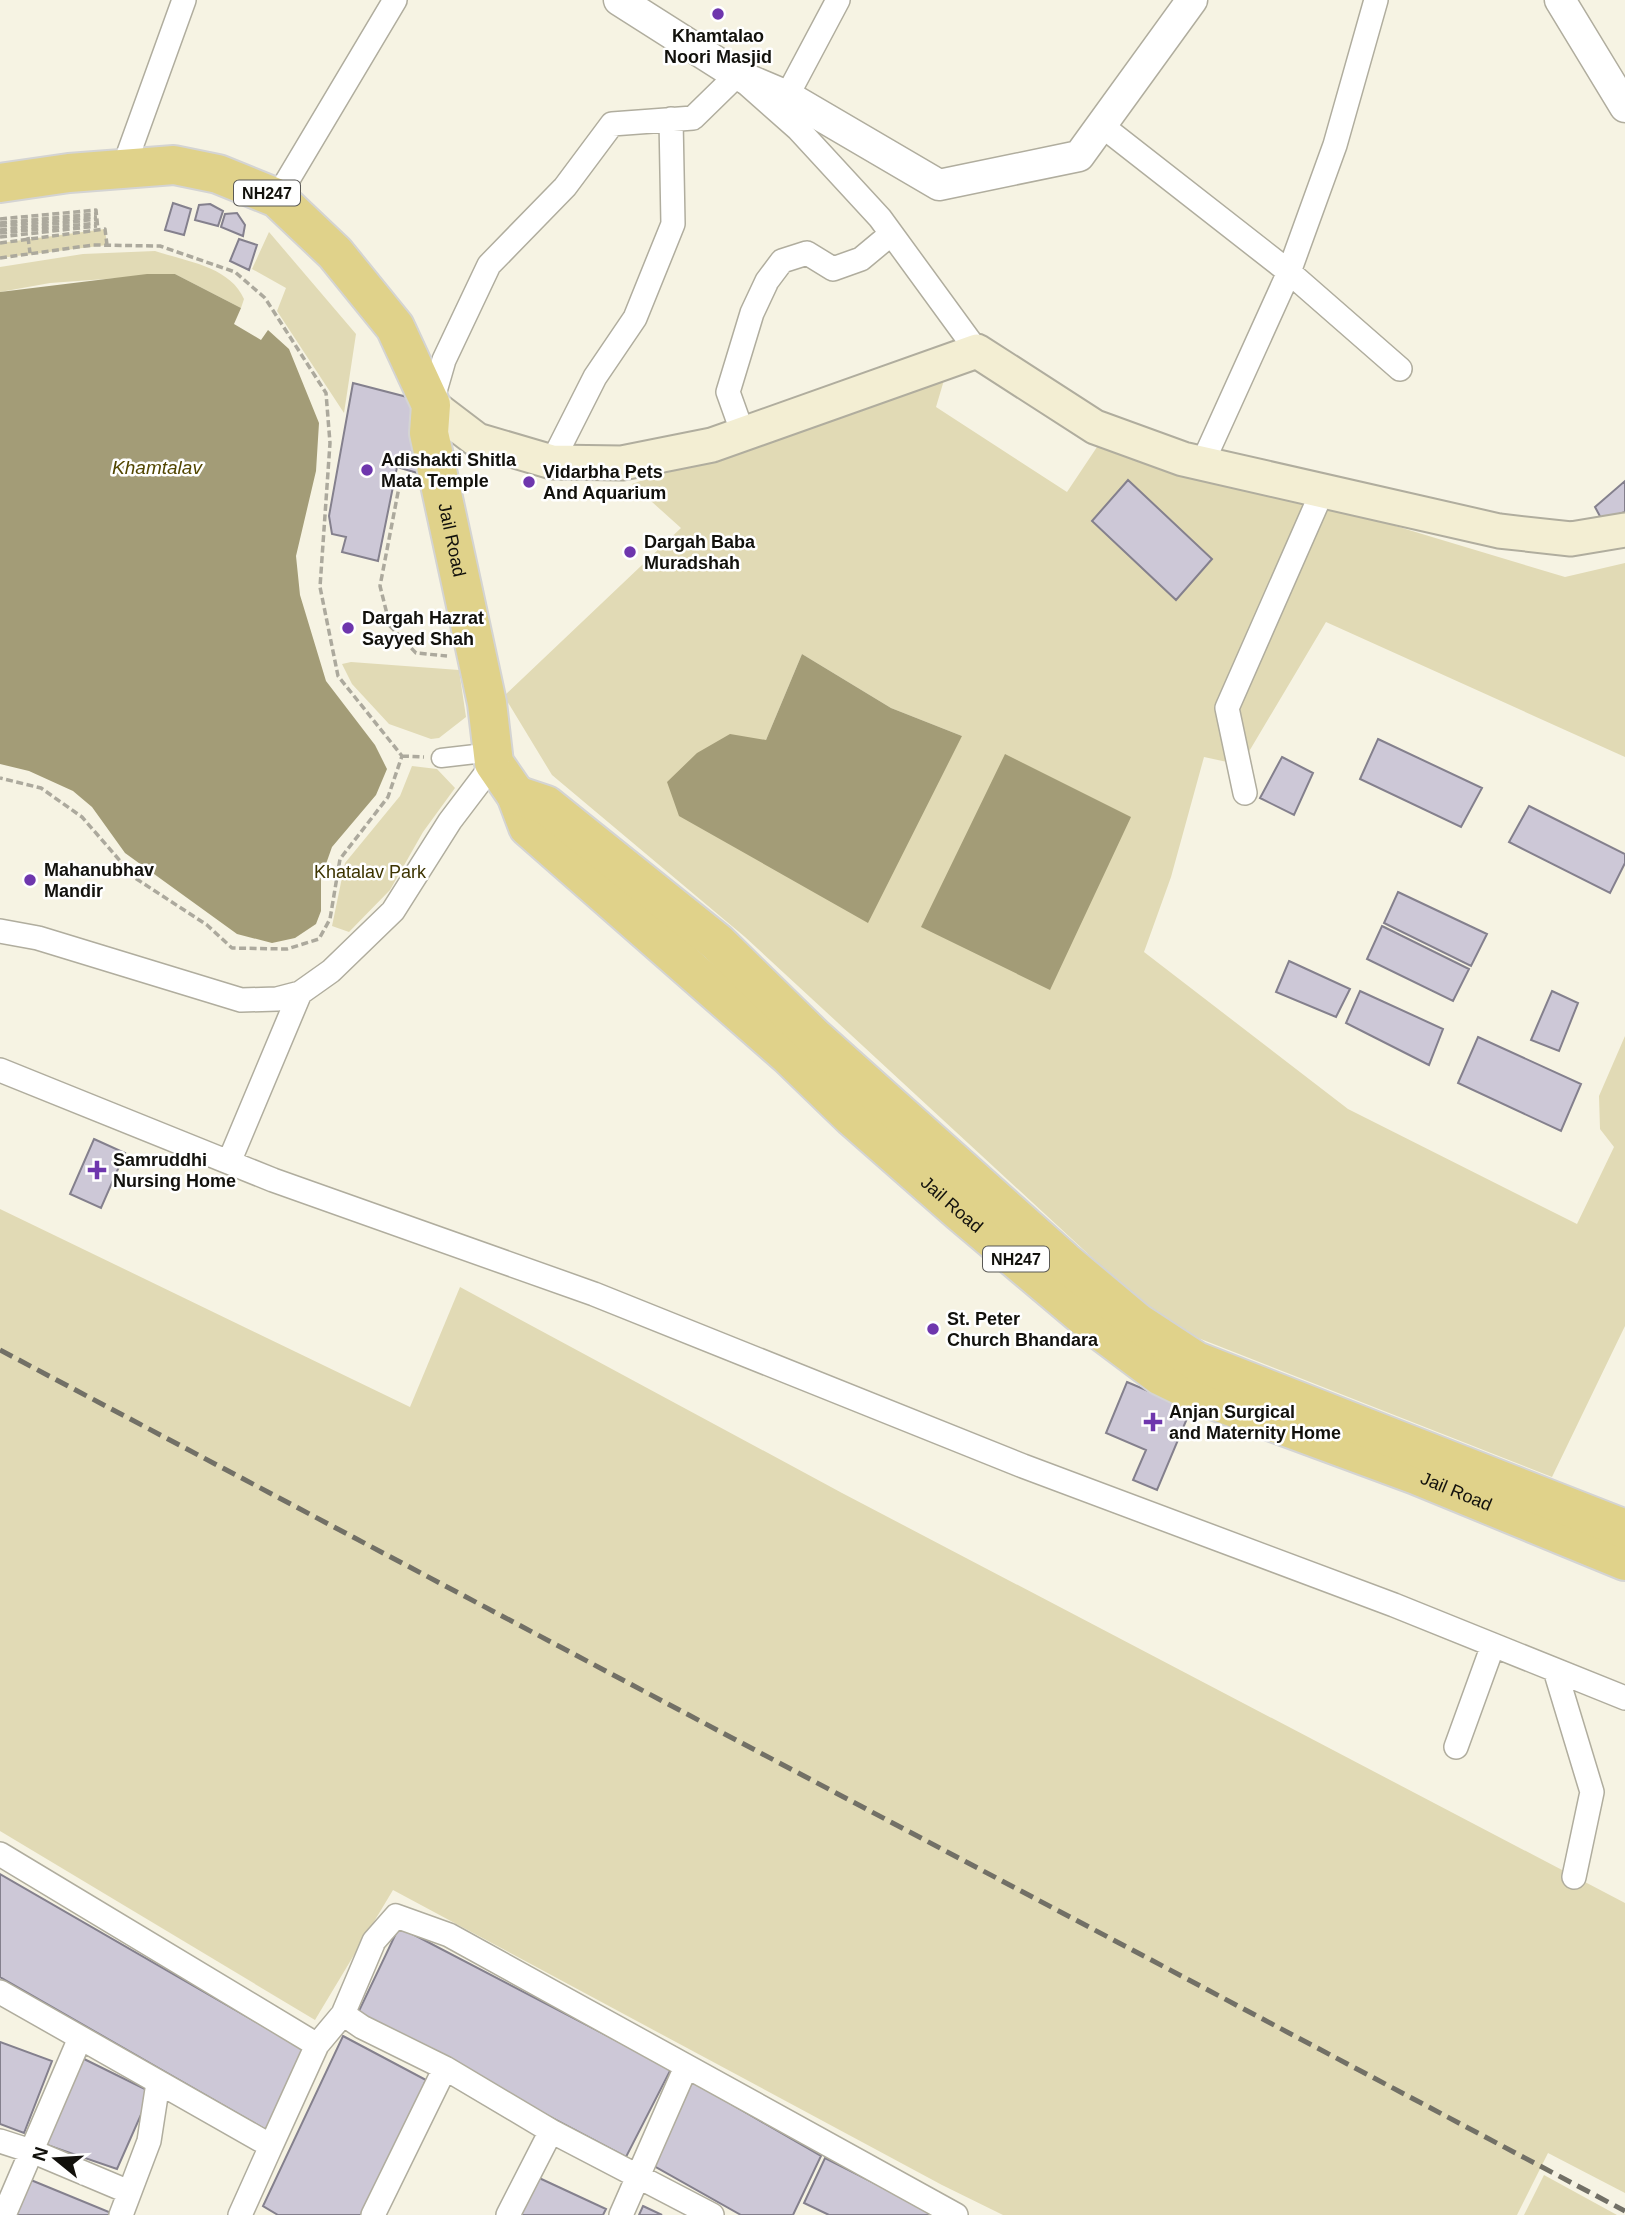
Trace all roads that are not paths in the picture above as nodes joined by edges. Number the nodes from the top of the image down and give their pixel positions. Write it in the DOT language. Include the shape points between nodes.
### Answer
graph roads {
  1 [pos="184,0"];
  2 [pos="395,0"];
  3 [pos="619,0"];
  4 [pos="838,0"];
  5 [pos="1376,0"];
  6 [pos="1560,0"];
  7 [pos="1182,3"];
  8 [pos="737,75"];
  9 [pos="787,96"];
  10 [pos="1625,107"];
  11 [pos="671,120"];
  12 [pos="1101,125"];
  13 [pos="123,169"];
  14 [pos="0,183"];
  15 [pos="277,198"];
  16 [pos="891,233"];
  17 [pos="1289,272"];
  18 [pos="977,351"];
  19 [pos="1400,369"];
  20 [pos="431,405"];
  21 [pos="743,434"];
  22 [pos="552,462"];
  23 [pos="1202,464"];
  24 [pos="1322,492"];
  25 [pos="1625,530"];
  26 [pos="493,757"];
  27 [pos="441,758"];
  28 [pos="1245,793"];
  29 [pos="516,794"];
  30 [pos="0,931"];
  31 [pos="300,993"];
  32 [pos="0,1070"];
  33 [pos="229,1162"];
  34 [pos="1625,1529"];
  35 [pos="1625,1561"];
  36 [pos="1493,1645"];
  37 [pos="1555,1670"];
  38 [pos="1625,1698"];
  39 [pos="1456,1746"];
  40 [pos="0,1854"];
  41 [pos="1574,1877"];
  42 [pos="0,1992"];
  43 [pos="343,2014"];
  44 [pos="79,2038"];
  45 [pos="317,2045"];
  46 [pos="686,2067"];
  47 [pos="445,2068"];
  48 [pos="158,2083"];
  49 [pos="551,2131"];
  50 [pos="0,2141"];
  51 [pos="271,2146"];
  52 [pos="34,2152"];
  53 [pos="639,2177"];
  54 [pos="129,2192"];
  55 [pos="246,2213"];
  56 [pos="4,2215"];
  57 [pos="121,2215"];
  58 [pos="373,2215"];
  59 [pos="508,2215"];
  60 [pos="621,2215"];
  61 [pos="712,2215"];
  62 [pos="956,2215"];
  1 -- 13 [label="street"];
  2 -- 15 [label="street"];
  3 -- 8 [label="street"];
  4 -- 9 [label="street"];
  5 -- 17 [label="street" via="1335,145"];
  6 -- 10 [label="street"];
  7 -- 12 [label="street"];
  8 -- 9 [label="street"];
  8 -- 11 [label="street" via="693,118"];
  8 -- 16 [label="street" via="798,129"];
  9 -- 12 [label="street" via="939,185 1079,156"];
  11 -- 20 [label="street" via="612,124 565,187 489,265 444,360"];
  11 -- 22 [label="street" via="673,224 635,318 594,377"];
  12 -- 17 [label="street"];
  13 -- 14 [label="highway, NH247"];
  13 -- 15 [label="highway, NH247" via="174,165 196,169"];
  15 -- 20 [label="highway, NH247" via="335,253 395,327"];
  16 -- 18 [label="street"];
  16 -- 21 [label="street" via="861,259 833,269 807,253 782,261 766,281 727,391"];
  17 -- 19 [label="street"];
  17 -- 23 [label="street"];
  18 -- 21 [label="main road"];
  18 -- 23 [label="main road" via="1095,427"];
  20 -- 22 [label="main road" via="477,439"];
  20 -- 26 [label="highway, Jail Road / NH247" via="429,433 478,663"];
  21 -- 22 [label="main road" via="622,463"];
  23 -- 24 [label="main road"];
  24 -- 25 [label="main road" via="1511,532 1571,540"];
  24 -- 28 [label="street" via="1227,708"];
  26 -- 27 [label="street"];
  26 -- 29 [label="highway, Jail Road / NH247"];
  26 -- 31 [label="street" via="393,911 331,971"];
  29 -- 34 [label="highway, Jail Road / NH247" via="546,805 718,943 816,1038 1138,1323 1196,1361"];
  29 -- 35 [label="highway, Jail Road / NH247" via="528,827 960,1212 1161,1376"];
  30 -- 31 [label="street" via="38,938 241,1000"];
  31 -- 33 [label="street"];
  32 -- 33 [label="street"];
  33 -- 36 [label="street" via="594,1294 1023,1466"];
  36 -- 37 [label="street"];
  36 -- 39 [label="street"];
  37 -- 38 [label="street"];
  37 -- 41 [label="street" via="1592,1792"];
  40 -- 45 [label="street"];
  42 -- 44 [label="street"];
  43 -- 45 [label="street"];
  43 -- 46 [label="street" via="374,1941 396,1916 449,1935"];
  43 -- 47 [label="street"];
  44 -- 48 [label="street"];
  44 -- 52 [label="street"];
  45 -- 51 [label="street"];
  46 -- 53 [label="street"];
  46 -- 62 [label="street"];
  47 -- 49 [label="street"];
  47 -- 58 [label="street"];
  48 -- 51 [label="street"];
  48 -- 54 [label="street" via="149,2141"];
  49 -- 53 [label="street"];
  49 -- 59 [label="street"];
  50 -- 52 [label="street"];
  51 -- 55 [label="street"];
  52 -- 54 [label="street"];
  52 -- 56 [label="street"];
  53 -- 60 [label="street"];
  53 -- 61 [label="street"];
  54 -- 57 [label="street"];
}
